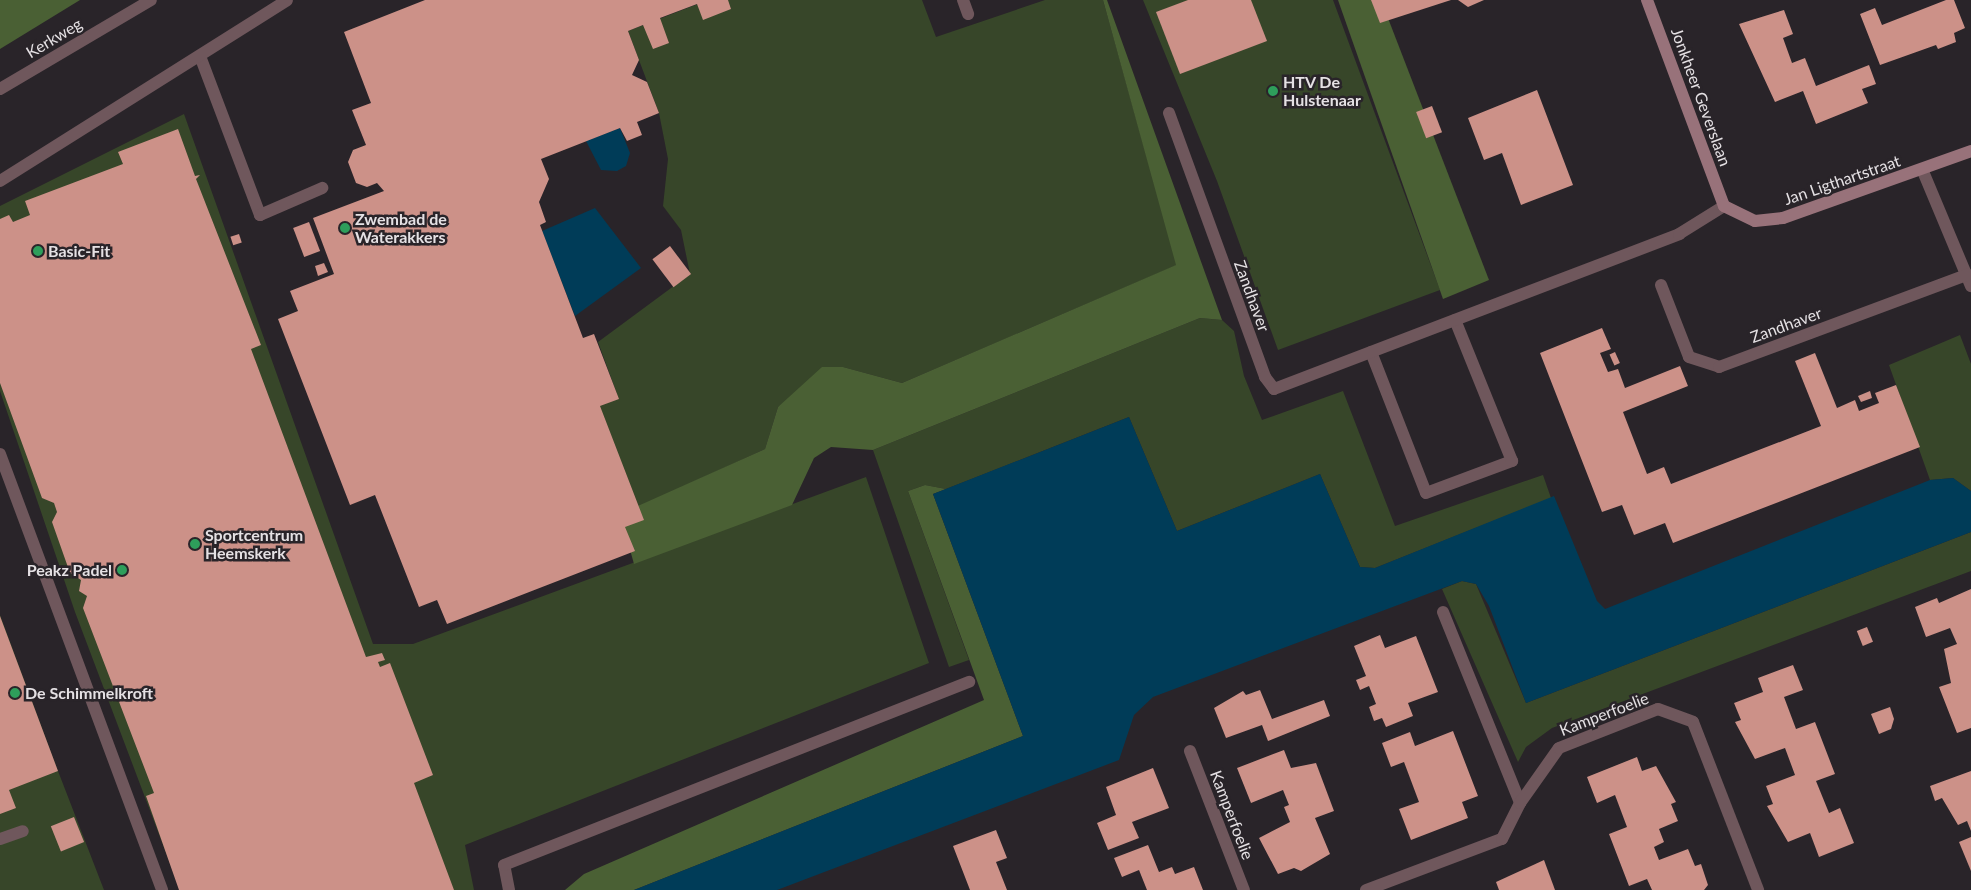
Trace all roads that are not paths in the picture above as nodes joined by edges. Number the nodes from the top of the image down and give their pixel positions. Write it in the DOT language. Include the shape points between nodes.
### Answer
graph roads {
  1 [pos="151,0"];
  2 [pos="287,0"];
  3 [pos="962,0"];
  4 [pos="1647,0"];
  5 [pos="968,14"];
  6 [pos="200,56"];
  7 [pos="0,90"];
  8 [pos="1169,113"];
  9 [pos="1971,151"];
  10 [pos="1922,169"];
  11 [pos="0,181"];
  12 [pos="322,188"];
  13 [pos="1724,206"];
  14 [pos="1970,278"];
  15 [pos="1660,286"];
  16 [pos="1454,320"];
  17 [pos="1371,352"];
  18 [pos="0,454"];
  19 [pos="1443,612"];
  20 [pos="969,682"];
  21 [pos="1190,751"];
  22 [pos="1520,802"];
  23 [pos="22,831"];
  24 [pos="0,839"];
  25 [pos="162,890"];
  26 [pos="509,890"];
  27 [pos="1244,890"];
  28 [pos="1366,890"];
  29 [pos="1758,890"];
  1 -- 7 [label="street, Kerkweg"];
  2 -- 6 [label="street"];
  3 -- 5 [label="street"];
  4 -- 13 [label="main road, Jonkheer Geverslaan"];
  6 -- 11 [label="street"];
  6 -- 12 [label="street" via="260,215"];
  8 -- 17 [label="street, Zandhaver" via="1264,377 1274,389"];
  9 -- 10 [label="main road, Jan Ligthartstraat"];
  10 -- 13 [label="main road, Jan Ligthartstraat" via="1783,218 1755,220"];
  10 -- 14 [label="street"];
  13 -- 16 [label="street, Zandhaver" via="1679,234"];
  14 -- 15 [label="street, Zandhaver" via="1719,367 1689,357"];
  16 -- 17 [label="street, Zandhaver"];
  16 -- 17 [label="street" via="1512,461 1426,493"];
  18 -- 25 [label="street"];
  19 -- 22 [label="street"];
  20 -- 26 [label="street" via="504,865"];
  21 -- 27 [label="street, Kamperfoelie"];
  22 -- 28 [label="street, Kamperfoelie" via="1502,839"];
  22 -- 29 [label="street, Kamperfoelie" via="1559,748 1658,709 1693,722"];
  23 -- 24 [label="street"];
}
